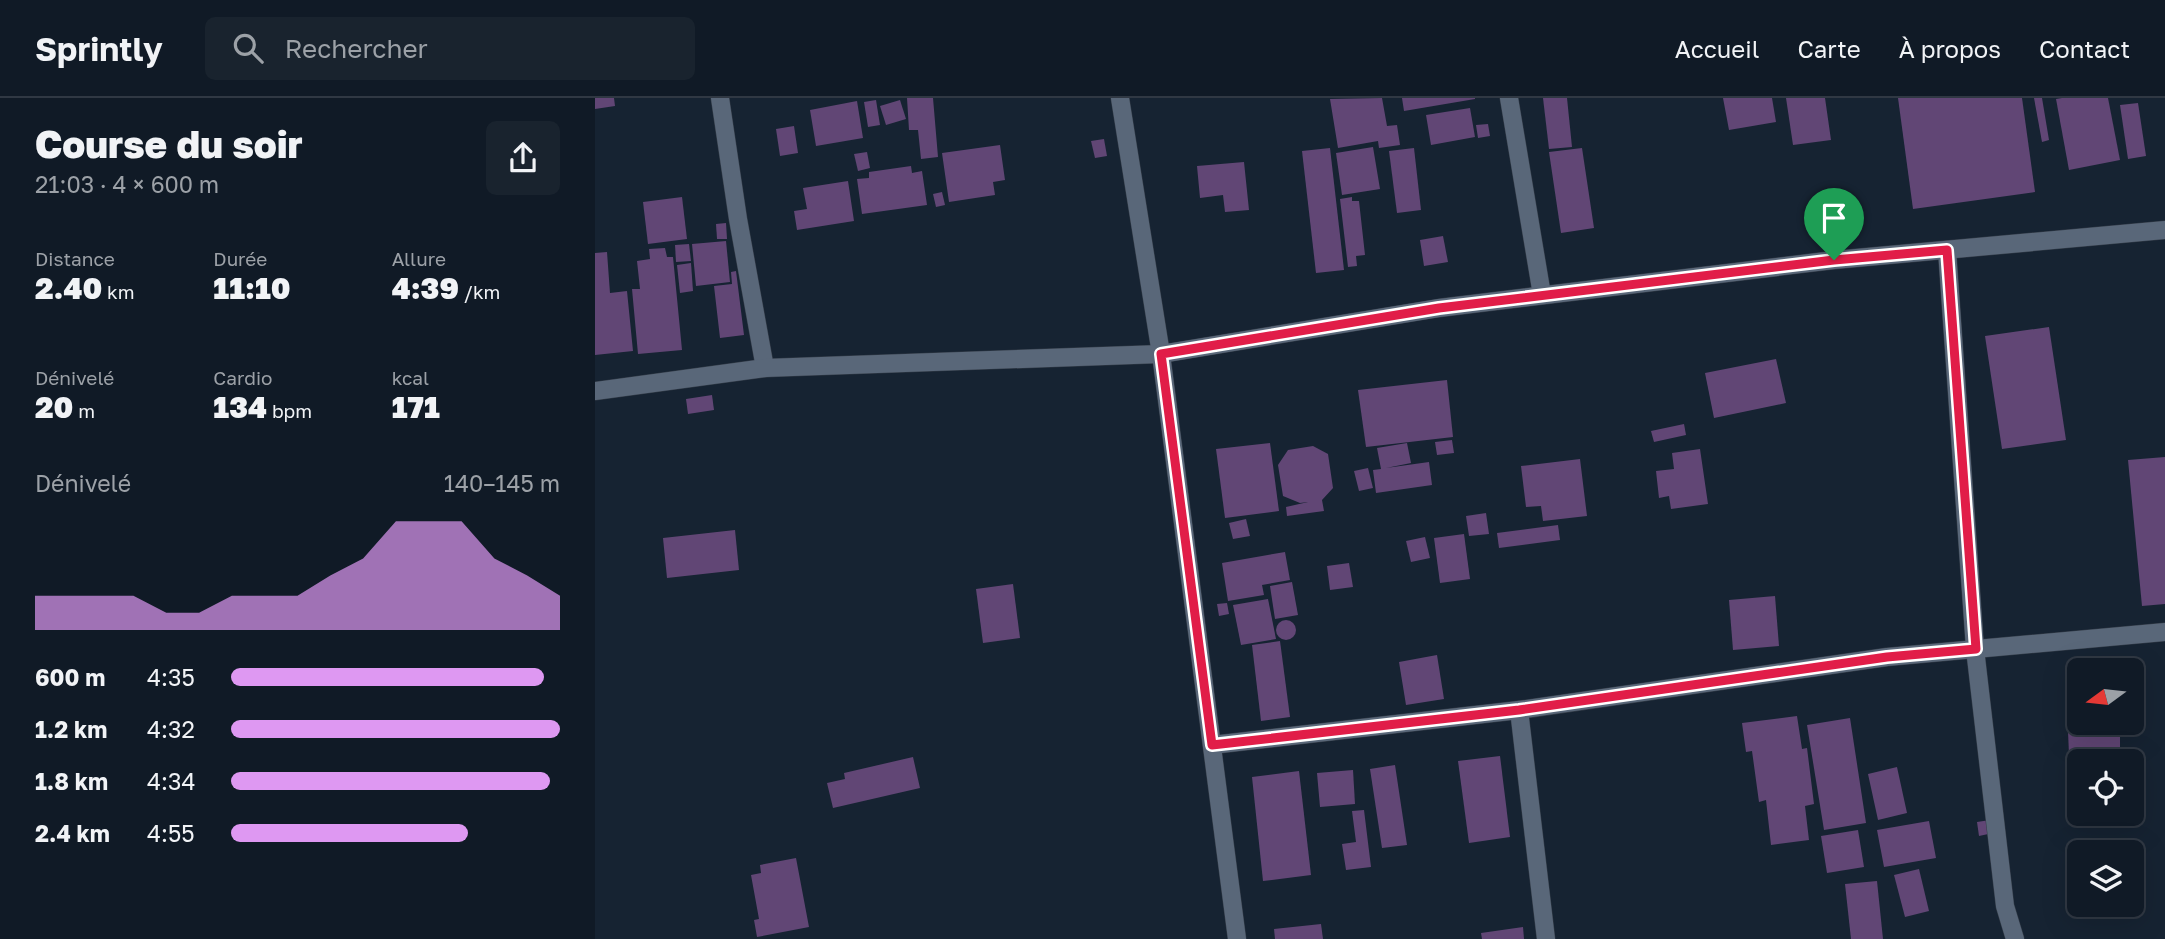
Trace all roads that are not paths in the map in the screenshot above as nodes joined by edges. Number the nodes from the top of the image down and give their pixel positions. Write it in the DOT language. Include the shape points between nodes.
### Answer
graph roads {
  1 [pos="720,98"];
  2 [pos="1121,98"];
  3 [pos="1509,98"];
  4 [pos="2165,230"];
  5 [pos="1947,250"];
  6 [pos="1542,295"];
  7 [pos="1161,354"];
  8 [pos="765,368"];
  9 [pos="595,391"];
  10 [pos="2165,632"];
  11 [pos="1976,649"];
  12 [pos="1519,710"];
  13 [pos="1212,745"];
  14 [pos="1237,939"];
  15 [pos="1546,939"];
  16 [pos="2015,939"];
  1 -- 8 [label="street"];
  2 -- 7 [label="street"];
  3 -- 6 [label="street"];
  4 -- 5 [label="street"];
  5 -- 6 [label="street"];
  5 -- 11 [label="street"];
  6 -- 7 [label="street"];
  7 -- 8 [label="street"];
  7 -- 13 [label="street"];
  8 -- 9 [label="street"];
  10 -- 11 [label="street"];
  11 -- 12 [label="street" via="1887,657"];
  11 -- 16 [label="street" via="2005,906"];
  12 -- 13 [label="street"];
  12 -- 15 [label="street"];
  13 -- 14 [label="street"];
}
